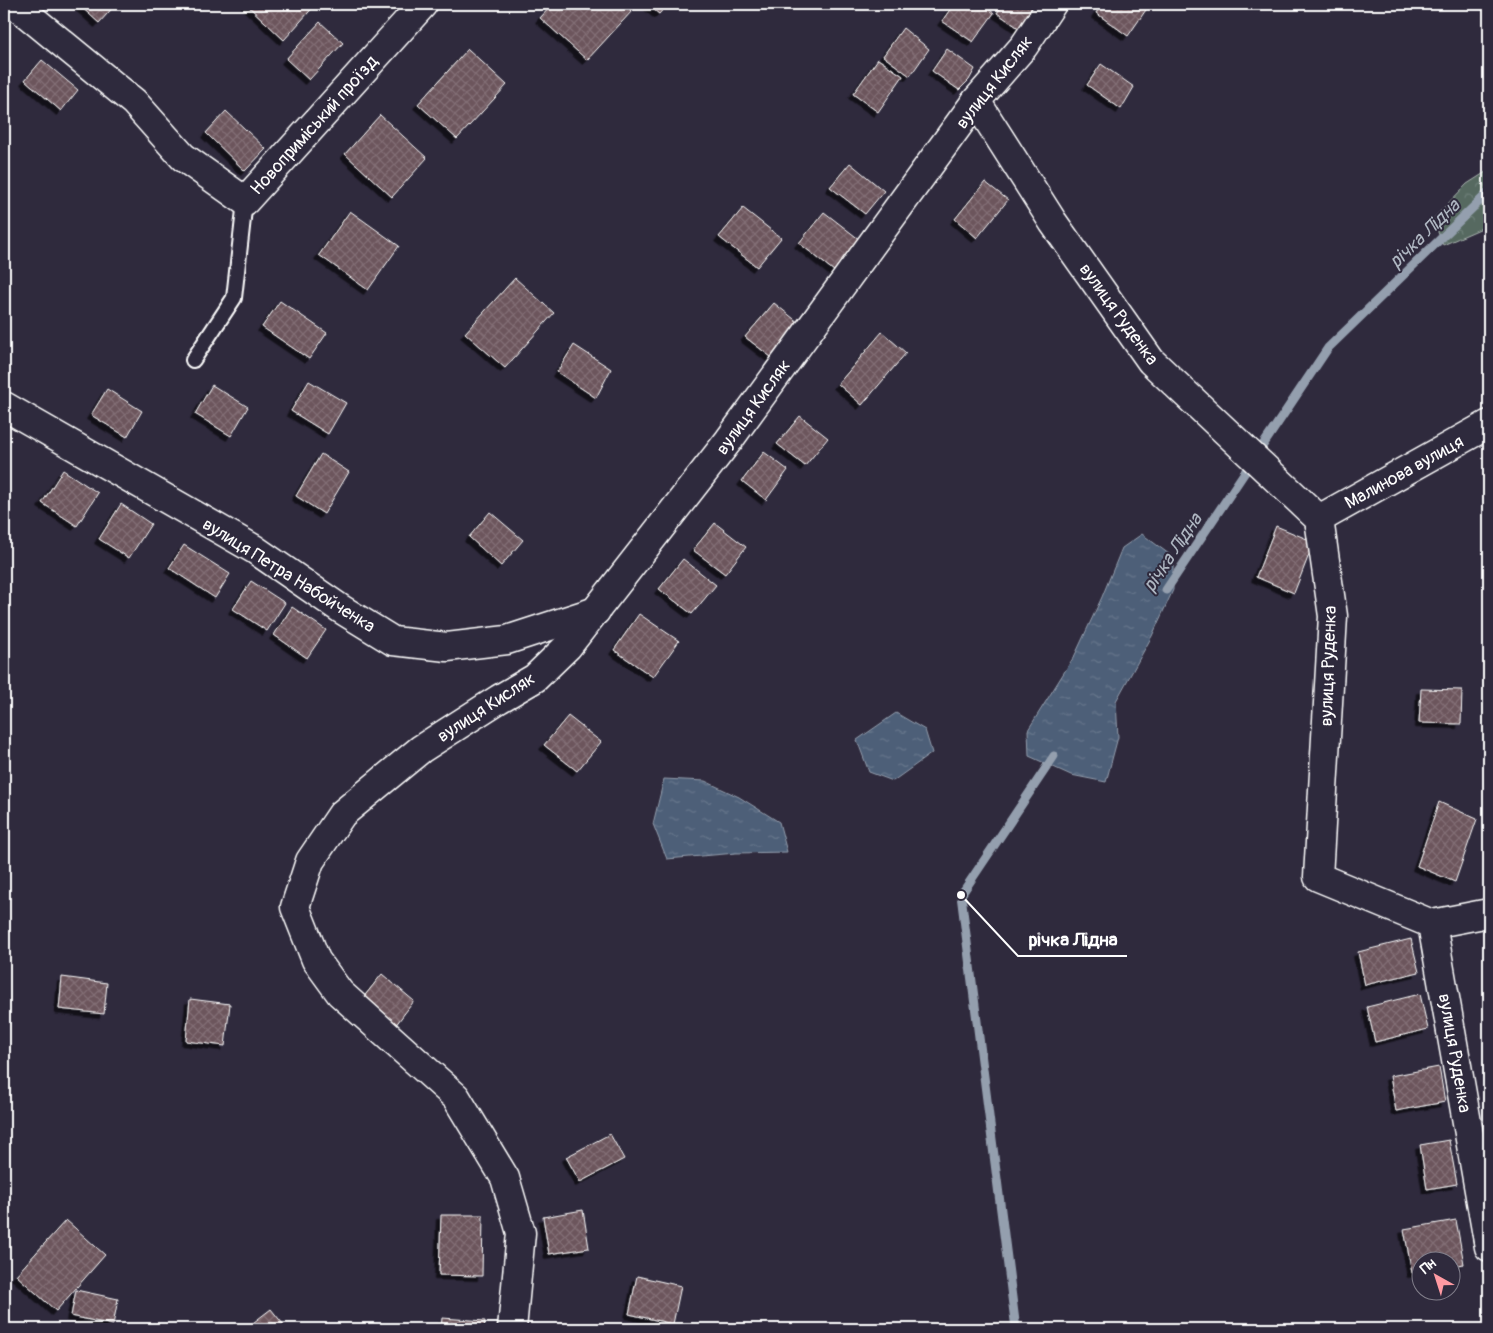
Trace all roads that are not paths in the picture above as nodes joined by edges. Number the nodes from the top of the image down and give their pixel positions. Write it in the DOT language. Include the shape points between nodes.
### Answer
graph roads {
  1 [pos="423,4"];
  2 [pos="1052,4"];
  3 [pos="14,10"];
  4 [pos="976,101"];
  5 [pos="245,201"];
  6 [pos="193,360"];
  7 [pos="4,406"];
  8 [pos="1489,424"];
  9 [pos="1319,519"];
  10 [pos="596,611"];
  11 [pos="1489,913"];
  12 [pos="1432,924"];
  13 [pos="1489,1247"];
  14 [pos="512,1329"];
  1 -- 5 [label="street, Новоприміський проїзд"];
  2 -- 4 [label="street, вулиця Кисляк" via="1024,46"];
  3 -- 5 [label="street, Новоприміський проїзд" via="134,102 183,157"];
  4 -- 9 [label="street, вулиця Руденка" via="1052,222 1151,361"];
  4 -- 10 [label="street, вулиця Кисляк" via="729,440"];
  5 -- 6 [label="lane" via="234,298"];
  7 -- 10 [label="street, вулиця Петра Набойченка" via="254,549 393,641 447,647 507,640"];
  8 -- 9 [label="street, Малинова вулиця"];
  9 -- 12 [label="street, вулиця Руденка" via="1333,616 1318,878"];
  10 -- 14 [label="street, вулиця Кисляк" via="568,646 535,678 421,749 342,814 310,861 295,907 316,960 340,993 456,1097 505,1178 521,1233"];
  11 -- 12 [label="street"];
  12 -- 13 [label="street, вулиця Руденка"];
}
